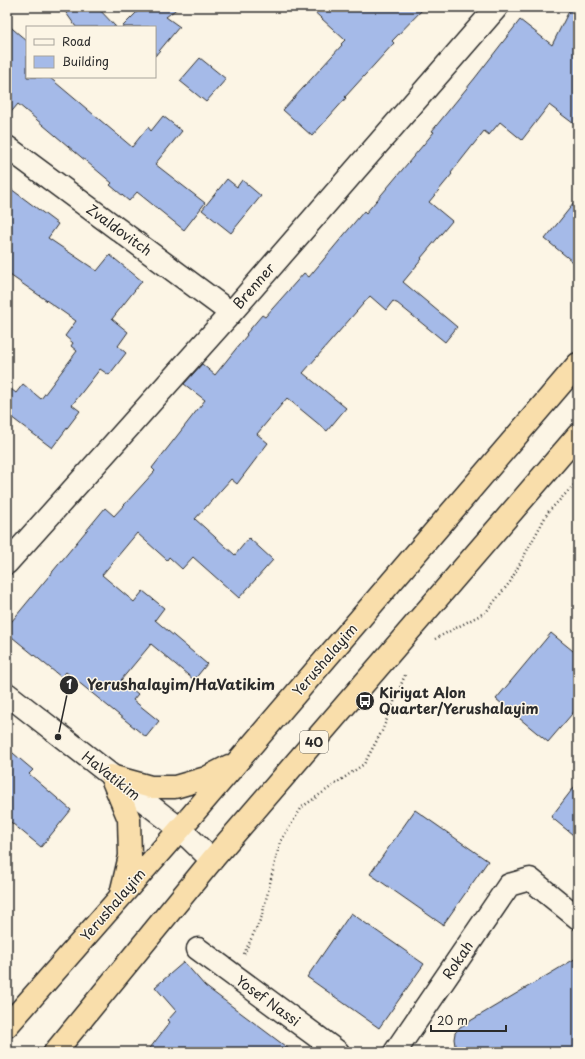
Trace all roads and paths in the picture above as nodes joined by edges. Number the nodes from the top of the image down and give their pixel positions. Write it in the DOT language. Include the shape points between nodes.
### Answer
graph roads {
  1 [pos="497,7"];
  2 [pos="7,147"];
  3 [pos="231,313"];
  4 [pos="578,364"];
  5 [pos="578,435"];
  6 [pos="578,481"];
  7 [pos="7,562"];
  8 [pos="430,644"];
  9 [pos="405,674"];
  10 [pos="7,694"];
  11 [pos="238,761"];
  12 [pos="111,776"];
  13 [pos="180,829"];
  14 [pos="212,860"];
  15 [pos="120,897"];
  16 [pos="578,918"];
  17 [pos="198,949"];
  18 [pos="234,976"];
  19 [pos="7,1026"];
  20 [pos="55,1052"];
  21 [pos="338,1052"];
  22 [pos="395,1052"];
  1 -- 3 [label="street, Brenner"];
  2 -- 3 [label="street, Zvaldovitch"];
  3 -- 7 [label="street, Brenner"];
  4 -- 11 [label="highway, Yerushalayim"];
  5 -- 14 [label="highway, 40"];
  6 -- 8 [label="path" via="548,512 510,582 486,612"];
  9 -- 18 [label="path" via="382,731 364,764 302,808 280,842 262,916"];
  10 -- 12 [label="street, HaVatikim"];
  11 -- 12 [label="highway" via="206,778 175,787 151,787"];
  11 -- 13 [label="highway, Yerushalayim"];
  12 -- 13 [label="street, HaVatikim"];
  12 -- 15 [label="highway" via="129,819 130,856"];
  13 -- 14 [label="street, HaVatikim"];
  13 -- 15 [label="highway, Yerushalayim"];
  14 -- 20 [label="highway, 40"];
  15 -- 19 [label="highway, Yerushalayim"];
  16 -- 22 [label="street, Rokah" via="530,879 509,885"];
  17 -- 18 [label="street, Yosef Nassi"];
  18 -- 21 [label="street, Yosef Nassi"];
}
